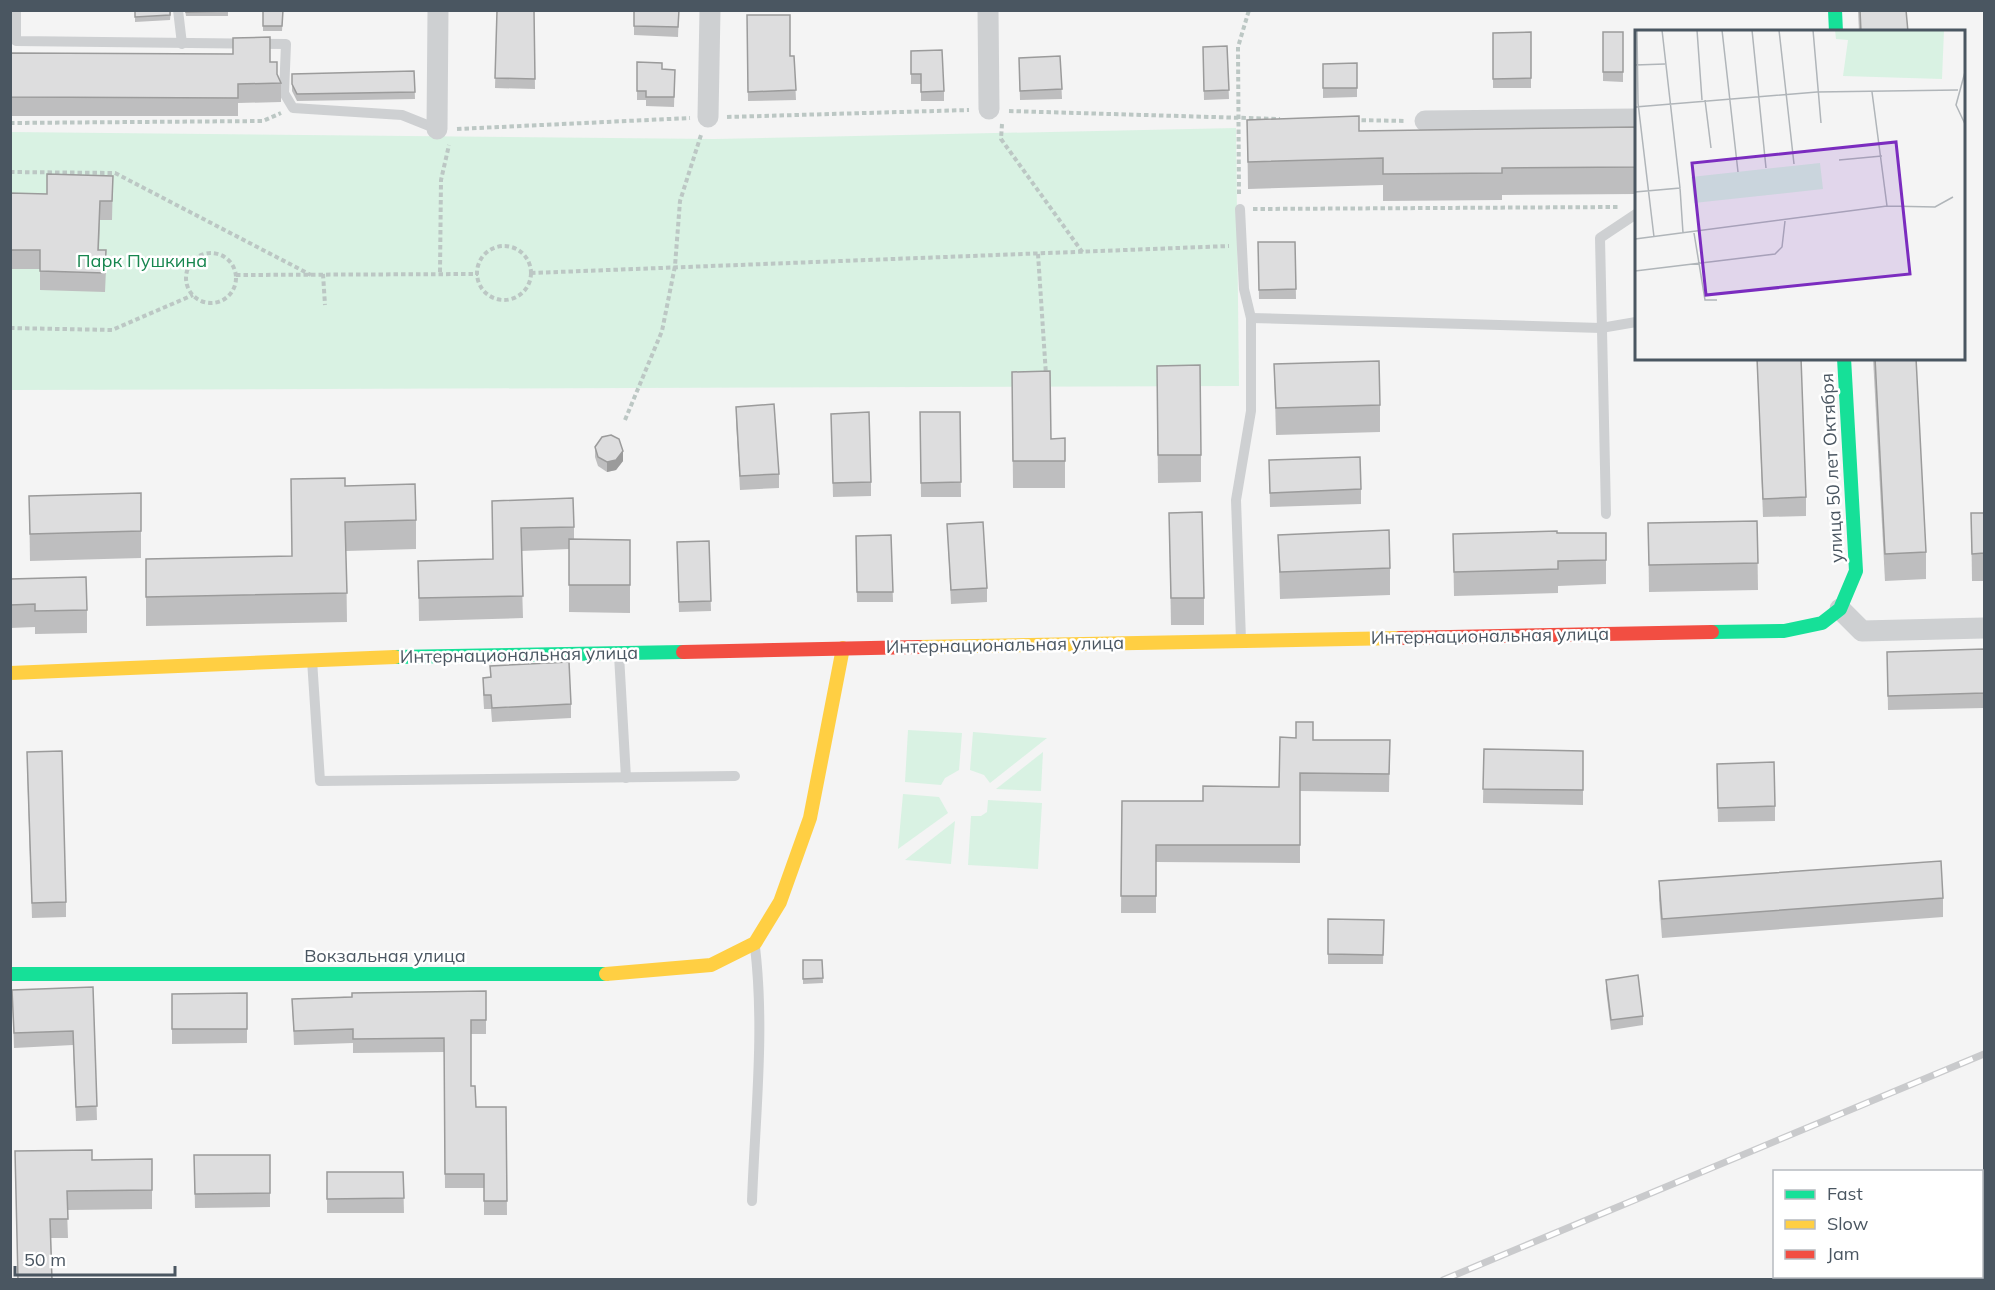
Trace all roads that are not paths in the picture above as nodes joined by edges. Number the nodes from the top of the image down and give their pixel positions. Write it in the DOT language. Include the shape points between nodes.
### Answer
graph roads {
  1 [pos="16,10"];
  2 [pos="178,10"];
  3 [pos="438,10"];
  4 [pos="710,10"];
  5 [pos="988,10"];
  6 [pos="1835,10"];
  7 [pos="1836,30"];
  8 [pos="13,41"];
  9 [pos="182,44"];
  10 [pos="996,110"];
  11 [pos="708,117"];
  12 [pos="1635,119"];
  13 [pos="1425,121"];
  14 [pos="445,129"];
  15 [pos="1240,209"];
  16 [pos="1635,215"];
  17 [pos="1251,318"];
  18 [pos="1635,322"];
  19 [pos="1601,328"];
  20 [pos="1844,360"];
  21 [pos="1606,513"];
  22 [pos="1840,609"];
  23 [pos="1984,628"];
  24 [pos="1241,640"];
  25 [pos="843,648"];
  26 [pos="619,653"];
  27 [pos="312,659"];
  28 [pos="10,673"];
  29 [pos="735,776"];
  30 [pos="626,778"];
  31 [pos="755,943"];
  32 [pos="10,974"];
  33 [pos="753,1201"];
  1 -- 8 [label="lane"];
  2 -- 9 [label="lane"];
  3 -- 14 [label="street"];
  4 -- 11 [label="street"];
  5 -- 10 [label="street"];
  6 -- 7 [label="street"];
  8 -- 9 [label="lane"];
  9 -- 14 [label="lane" via="286,44 284,93 293,108 402,115"];
  12 -- 13 [label="street"];
  15 -- 17 [label="lane" via="1244,289"];
  16 -- 19 [label="lane" via="1600,238"];
  17 -- 19 [label="lane"];
  17 -- 24 [label="lane" via="1251,411 1236,500"];
  18 -- 19 [label="lane"];
  19 -- 21 [label="lane"];
  20 -- 22 [label="street, улица 50 лет Октября" via="1856,571"];
  22 -- 23 [label="street" via="1862,631"];
  22 -- 24 [label="street, Интернациональная улица" via="1822,623 1784,631"];
  24 -- 25 [label="street, Интернациональная улица"];
  25 -- 26 [label="street, Интернациональная улица"];
  25 -- 31 [label="street" via="810,818 780,902"];
  26 -- 27 [label="street, Интернациональная улица"];
  26 -- 30 [label="lane"];
  27 -- 28 [label="street, Интернациональная улица"];
  27 -- 30 [label="lane" via="320,781"];
  29 -- 30 [label="lane"];
  31 -- 32 [label="street, Вокзальная улица" via="711,965 610,974"];
  31 -- 33 [label="lane" via="759,1030"];
}
